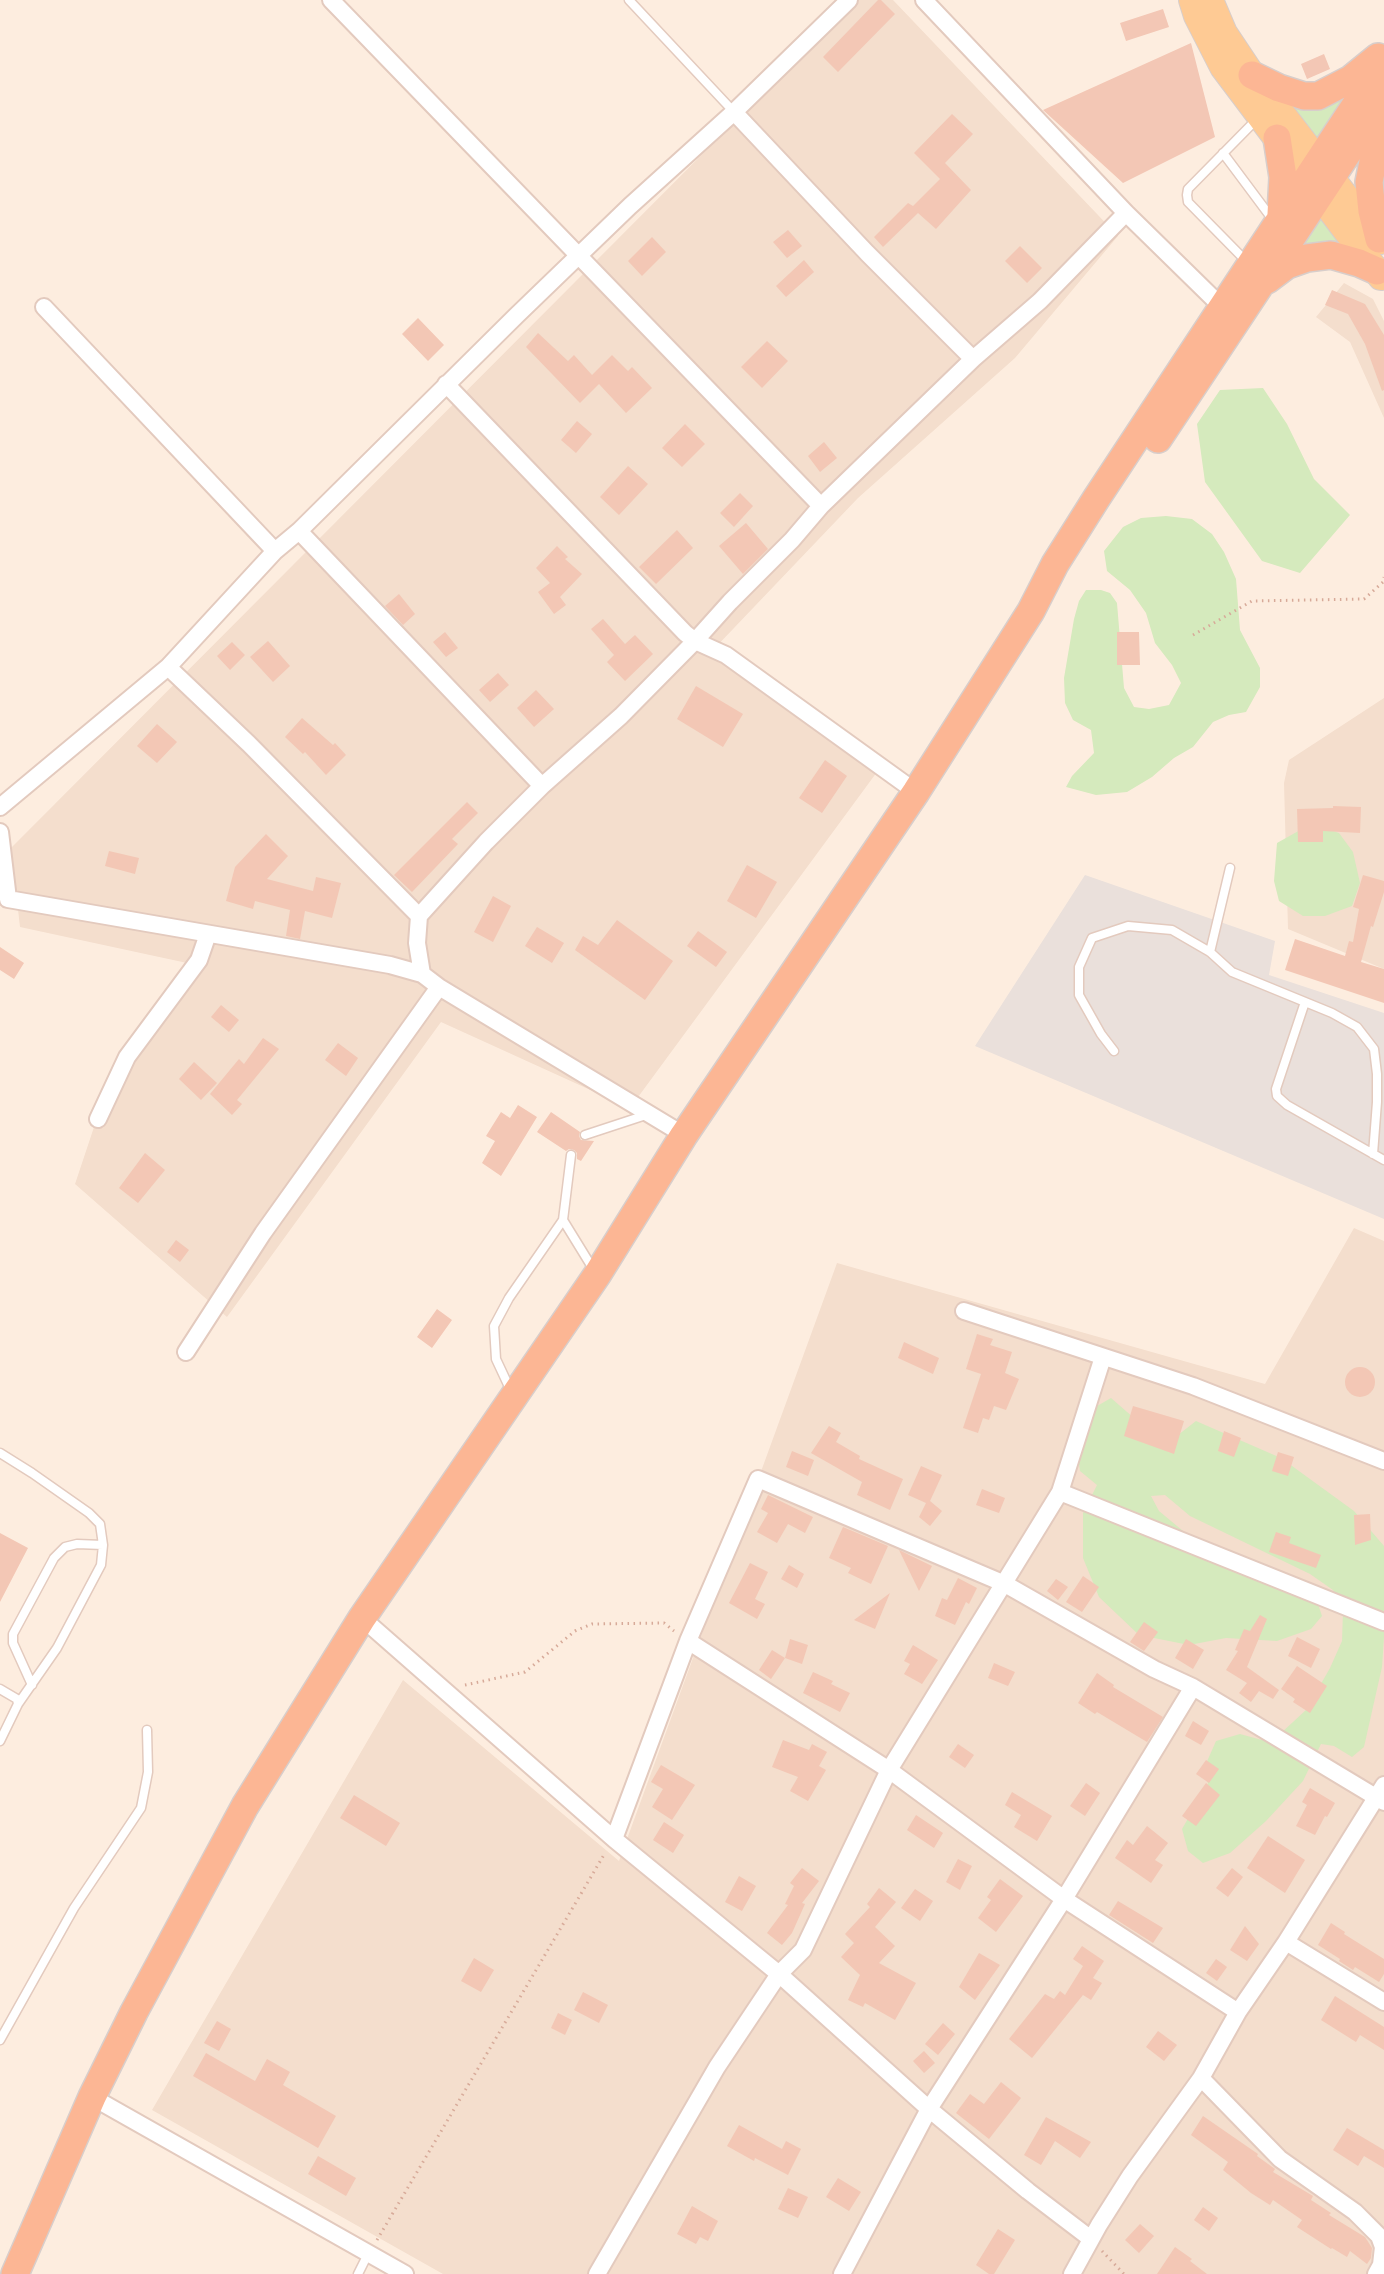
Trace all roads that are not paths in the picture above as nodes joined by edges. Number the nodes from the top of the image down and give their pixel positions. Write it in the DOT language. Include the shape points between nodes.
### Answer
graph roads {
  1 [pos="331,0"];
  2 [pos="629,0"];
  3 [pos="849,0"];
  4 [pos="924,0"];
  5 [pos="1192,0"];
  6 [pos="1210,0"];
  7 [pos="1384,52"];
  8 [pos="1384,62"];
  9 [pos="1252,75"];
  10 [pos="1384,98"];
  11 [pos="1384,106"];
  12 [pos="734,112"];
  13 [pos="1260,116"];
  14 [pos="1277,138"];
  15 [pos="1223,153"];
  16 [pos="1319,177"];
  17 [pos="1126,213"];
  18 [pos="1279,220"];
  19 [pos="579,255"];
  20 [pos="1381,260"];
  21 [pos="1254,275"];
  22 [pos="44,307"];
  23 [pos="1222,307"];
  24 [pos="973,359"];
  25 [pos="446,384"];
  26 [pos="820,506"];
  27 [pos="299,531"];
  28 [pos="275,551"];
  29 [pos="1031,611"];
  30 [pos="695,641"];
  31 [pos="168,667"];
  32 [pos="542,786"];
  33 [pos="916,792"];
  34 [pos="0,807"];
  35 [pos="0,832"];
  36 [pos="1230,868"];
  37 [pos="4,898"];
  38 [pos="419,916"];
  39 [pos="208,934"];
  40 [pos="1210,952"];
  41 [pos="422,974"];
  42 [pos="439,987"];
  43 [pos="1305,1002"];
  44 [pos="1114,1051"];
  45 [pos="649,1114"];
  46 [pos="98,1119"];
  47 [pos="585,1135"];
  48 [pos="684,1135"];
  49 [pos="1372,1154"];
  50 [pos="571,1155"];
  51 [pos="1384,1160"];
  52 [pos="563,1220"];
  53 [pos="597,1275"];
  54 [pos="964,1311"];
  55 [pos="186,1352"];
  56 [pos="1103,1357"];
  57 [pos="513,1395"];
  58 [pos="0,1453"];
  59 [pos="1384,1461"];
  60 [pos="1060,1492"];
  61 [pos="103,1545"];
  62 [pos="1005,1584"];
  63 [pos="363,1618"];
  64 [pos="1384,1622"];
  65 [pos="688,1641"];
  66 [pos="32,1685"];
  67 [pos="1193,1687"];
  68 [pos="0,1689"];
  69 [pos="18,1704"];
  70 [pos="147,1730"];
  71 [pos="0,1741"];
  72 [pos="889,1770"];
  73 [pos="1382,1795"];
  74 [pos="614,1839"];
  75 [pos="1064,1899"];
  76 [pos="1286,1942"];
  77 [pos="779,1974"];
  78 [pos="1384,2002"];
  79 [pos="1238,2013"];
  80 [pos="0,2040"];
  81 [pos="1201,2078"];
  82 [pos="92,2097"];
  83 [pos="929,2109"];
  84 [pos="1091,2239"];
  85 [pos="368,2254"];
  86 [pos="15,2274"];
  87 [pos="357,2274"];
  88 [pos="405,2274"];
  89 [pos="597,2274"];
  90 [pos="842,2274"];
  91 [pos="1072,2274"];
  92 [pos="1376,2274"];
  1 -- 19 [label="street"];
  2 -- 12 [label="lane"];
  3 -- 12 [label="street"];
  4 -- 17 [label="street"];
  5 -- 13 [label="main road" via="1223,67"];
  6 -- 9 [label="main road" via="1224,33"];
  7 -- 9 [label="highway" via="1351,79 1318,96 1304,96"];
  8 -- 16 [label="highway"];
  9 -- 16 [label="main road"];
  10 -- 16 [label="highway"];
  11 -- 20 [label="highway" via="1372,211"];
  12 -- 19 [label="street"];
  12 -- 24 [label="street"];
  13 -- 14 [label="main road"];
  13 -- 15 [label="lane"];
  14 -- 16 [label="main road"];
  14 -- 18 [label="highway" via="1283,177"];
  15 -- 18 [label="lane"];
  15 -- 21 [label="lane" via="1188,189 1188,202"];
  16 -- 18 [label="highway"];
  16 -- 20 [label="main road"];
  16 -- 21 [label="highway"];
  17 -- 23 [label="street"];
  17 -- 24 [label="street" via="1040,301"];
  18 -- 21 [label="highway"];
  19 -- 25 [label="street"];
  19 -- 26 [label="street"];
  20 -- 21 [label="highway" via="1359,263 1331,255 1307,258"];
  21 -- 23 [label="highway"];
  21 -- 29 [label="highway" via="1136,472 1062,575"];
  22 -- 28 [label="street"];
  23 -- 29 [label="highway" via="1055,564"];
  24 -- 26 [label="street"];
  25 -- 27 [label="street"];
  25 -- 30 [label="street"];
  26 -- 30 [label="street"];
  27 -- 28 [label="street"];
  27 -- 32 [label="street"];
  28 -- 31 [label="street"];
  29 -- 33 [label="highway"];
  30 -- 32 [label="street" via="621,716"];
  30 -- 33 [label="street" via="726,655"];
  31 -- 34 [label="street"];
  31 -- 38 [label="street"];
  32 -- 38 [label="street"];
  33 -- 48 [label="highway"];
  35 -- 37 [label="street"];
  36 -- 40 [label="lane"];
  37 -- 39 [label="street"];
  38 -- 41 [label="street" via="417,943"];
  39 -- 41 [label="street"];
  39 -- 46 [label="street" via="199,960 128,1058"];
  40 -- 43 [label="lane" via="1232,972"];
  40 -- 44 [label="lane" via="1172,930 1128,926 1092,938 1078,967 1079,995"];
  41 -- 42 [label="street"];
  42 -- 45 [label="street"];
  42 -- 55 [label="street" via="263,1233"];
  43 -- 49 [label="lane" via="1358,1027 1374,1049 1377,1102"];
  43 -- 49 [label="lane" via="1277,1096 1287,1106"];
  45 -- 47 [label="lane"];
  45 -- 48 [label="street"];
  48 -- 53 [label="highway"];
  49 -- 51 [label="lane"];
  50 -- 52 [label="lane"];
  52 -- 53 [label="lane"];
  52 -- 57 [label="lane" via="494,1326 496,1359"];
  53 -- 57 [label="highway"];
  54 -- 56 [label="street"];
  56 -- 59 [label="street" via="1193,1386"];
  56 -- 60 [label="street"];
  57 -- 63 [label="highway"];
  58 -- 61 [label="lane" via="88,1513 100,1524"];
  60 -- 62 [label="street"];
  60 -- 64 [label="street"];
  61 -- 66 [label="lane" via="101,1565 57,1648"];
  61 -- 66 [label="lane" via="65,1547 54,1558 13,1634"];
  62 -- 65 [label="street" via="758,1479"];
  62 -- 67 [label="street" via="1154,1670"];
  62 -- 72 [label="street"];
  63 -- 74 [label="street"];
  63 -- 82 [label="highway" via="245,1806"];
  65 -- 72 [label="street"];
  65 -- 74 [label="street"];
  66 -- 69 [label="lane"];
  67 -- 73 [label="street"];
  67 -- 75 [label="street"];
  68 -- 69 [label="lane" via="17,1699"];
  69 -- 71 [label="lane"];
  70 -- 80 [label="lane" via="148,1772 141,1808 74,1908"];
  72 -- 75 [label="street"];
  72 -- 77 [label="street" via="803,1950"];
  73 -- 76 [label="street"];
  74 -- 77 [label="street"];
  75 -- 79 [label="street"];
  75 -- 83 [label="street"];
  76 -- 78 [label="street"];
  76 -- 79 [label="street"];
  77 -- 83 [label="street"];
  77 -- 89 [label="street" via="717,2067"];
  79 -- 81 [label="street"];
  81 -- 84 [label="street" via="1130,2176"];
  81 -- 92 [label="street" via="1280,2159 1355,2212 1379,2236 1383,2247"];
  82 -- 85 [label="street"];
  82 -- 86 [label="highway"];
  83 -- 84 [label="street"];
  83 -- 90 [label="street"];
  84 -- 91 [label="street"];
  85 -- 87 [label="lane"];
  85 -- 88 [label="street"];
}
